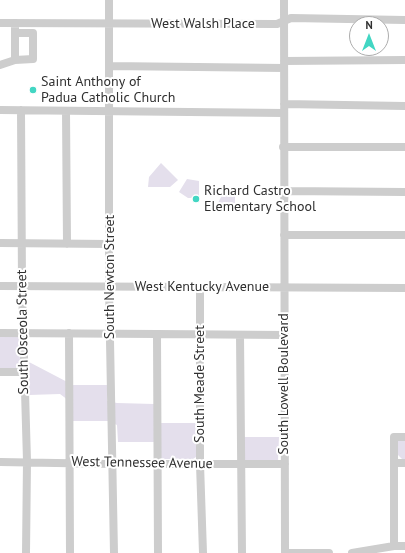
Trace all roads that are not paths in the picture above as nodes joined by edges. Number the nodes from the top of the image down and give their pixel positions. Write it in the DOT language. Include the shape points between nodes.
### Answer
graph roads {
  1 [pos="109,0"];
  2 [pos="284,0"];
  3 [pos="284,20"];
  4 [pos="405,20"];
  5 [pos="0,23"];
  6 [pos="15,23"];
  7 [pos="109,24"];
  8 [pos="15,33"];
  9 [pos="15,60"];
  10 [pos="405,60"];
  11 [pos="284,64"];
  12 [pos="0,65"];
  13 [pos="109,66"];
  14 [pos="405,106"];
  15 [pos="284,108"];
  16 [pos="0,110"];
  17 [pos="21,110"];
  18 [pos="66,111"];
  19 [pos="109,111"];
  20 [pos="405,147"];
  21 [pos="283,148"];
  22 [pos="285,190"];
  23 [pos="405,192"];
  24 [pos="284,235"];
  25 [pos="405,235"];
  26 [pos="0,244"];
  27 [pos="22,244"];
  28 [pos="67,244"];
  29 [pos="109,244"];
  30 [pos="0,286"];
  31 [pos="22,286"];
  32 [pos="109,286"];
  33 [pos="200,287"];
  34 [pos="284,288"];
  35 [pos="405,288"];
  36 [pos="110,332"];
  37 [pos="0,333"];
  38 [pos="23,333"];
  39 [pos="69,333"];
  40 [pos="157,334"];
  41 [pos="200,334"];
  42 [pos="240,335"];
  43 [pos="284,335"];
  44 [pos="0,372"];
  45 [pos="24,372"];
  46 [pos="405,437"];
  47 [pos="27,461"];
  48 [pos="0,462"];
  49 [pos="69,463"];
  50 [pos="394,463"];
  51 [pos="405,463"];
  52 [pos="112,464"];
  53 [pos="158,464"];
  54 [pos="200,464"];
  55 [pos="241,464"];
  56 [pos="285,464"];
  57 [pos="394,546"];
  58 [pos="405,546"];
  59 [pos="26,553"];
  60 [pos="70,553"];
  61 [pos="114,553"];
  62 [pos="158,553"];
  63 [pos="203,553"];
  64 [pos="242,553"];
  65 [pos="285,553"];
  66 [pos="330,553"];
  67 [pos="352,553"];
  1 -- 7 [label="street, South Newton Street"];
  2 -- 3 [label="street, South Lowell Boulevard"];
  3 -- 4 [label="street, West Walsh Place"];
  3 -- 7 [label="street, West Walsh Place" via="277,24"];
  3 -- 11 [label="street, South Lowell Boulevard"];
  5 -- 6 [label="street, West Walsh Place"];
  6 -- 7 [label="street, West Walsh Place"];
  6 -- 8 [label="street"];
  7 -- 13 [label="street, South Newton Street"];
  8 -- 9 [label="street"];
  8 -- 9 [label="street" via="32,33 33,60"];
  9 -- 12 [label="street"];
  10 -- 11 [label="street"];
  11 -- 13 [label="street"];
  11 -- 15 [label="street, South Lowell Boulevard"];
  13 -- 19 [label="street, South Newton Street"];
  14 -- 15 [label="street"];
  15 -- 19 [label="street"];
  15 -- 21 [label="street, South Lowell Boulevard"];
  16 -- 17 [label="street"];
  17 -- 18 [label="street"];
  17 -- 27 [label="street, South Osceola Street"];
  18 -- 19 [label="street"];
  18 -- 28 [label="street"];
  19 -- 29 [label="street, South Newton Street"];
  20 -- 21 [label="street"];
  21 -- 22 [label="street, South Lowell Boulevard"];
  22 -- 23 [label="street"];
  22 -- 24 [label="street, South Lowell Boulevard"];
  24 -- 25 [label="street"];
  24 -- 34 [label="street, South Lowell Boulevard"];
  26 -- 27 [label="street"];
  27 -- 28 [label="street"];
  27 -- 31 [label="street, South Osceola Street"];
  28 -- 29 [label="street"];
  29 -- 32 [label="street, South Newton Street"];
  30 -- 31 [label="street, West Kentucky Avenue"];
  31 -- 32 [label="street, West Kentucky Avenue"];
  31 -- 38 [label="street, South Osceola Street"];
  32 -- 33 [label="street, West Kentucky Avenue"];
  32 -- 36 [label="street, South Newton Street"];
  33 -- 34 [label="street, West Kentucky Avenue"];
  33 -- 41 [label="street, South Meade Street"];
  34 -- 35 [label="street, West Kentucky Avenue"];
  34 -- 43 [label="street, South Lowell Boulevard"];
  36 -- 39 [label="street"];
  36 -- 40 [label="street"];
  36 -- 52 [label="street, South Newton Street"];
  37 -- 38 [label="street"];
  38 -- 39 [label="street"];
  38 -- 45 [label="street, South Osceola Street"];
  39 -- 49 [label="street"];
  40 -- 41 [label="street"];
  40 -- 53 [label="street"];
  41 -- 42 [label="street"];
  41 -- 54 [label="street, South Meade Street"];
  42 -- 43 [label="street"];
  42 -- 55 [label="street"];
  43 -- 56 [label="street, South Lowell Boulevard"];
  44 -- 45 [label="street"];
  45 -- 47 [label="street, South Osceola Street"];
  46 -- 50 [label="street" via="394,437"];
  47 -- 48 [label="street, West Tennessee Avenue"];
  47 -- 49 [label="street, West Tennessee Avenue"];
  47 -- 59 [label="street, South Osceola Street"];
  49 -- 52 [label="street, West Tennessee Avenue"];
  49 -- 60 [label="street"];
  50 -- 51 [label="street"];
  50 -- 57 [label="street"];
  52 -- 53 [label="street, West Tennessee Avenue"];
  52 -- 61 [label="street, South Newton Street"];
  53 -- 54 [label="street, West Tennessee Avenue"];
  53 -- 62 [label="street"];
  54 -- 55 [label="street, West Tennessee Avenue"];
  54 -- 63 [label="street, South Meade Street"];
  55 -- 56 [label="street, West Tennessee Avenue"];
  55 -- 64 [label="street"];
  56 -- 65 [label="street, South Lowell Boulevard"];
  57 -- 58 [label="street"];
  57 -- 67 [label="street"];
  65 -- 66 [label="street"];
}
